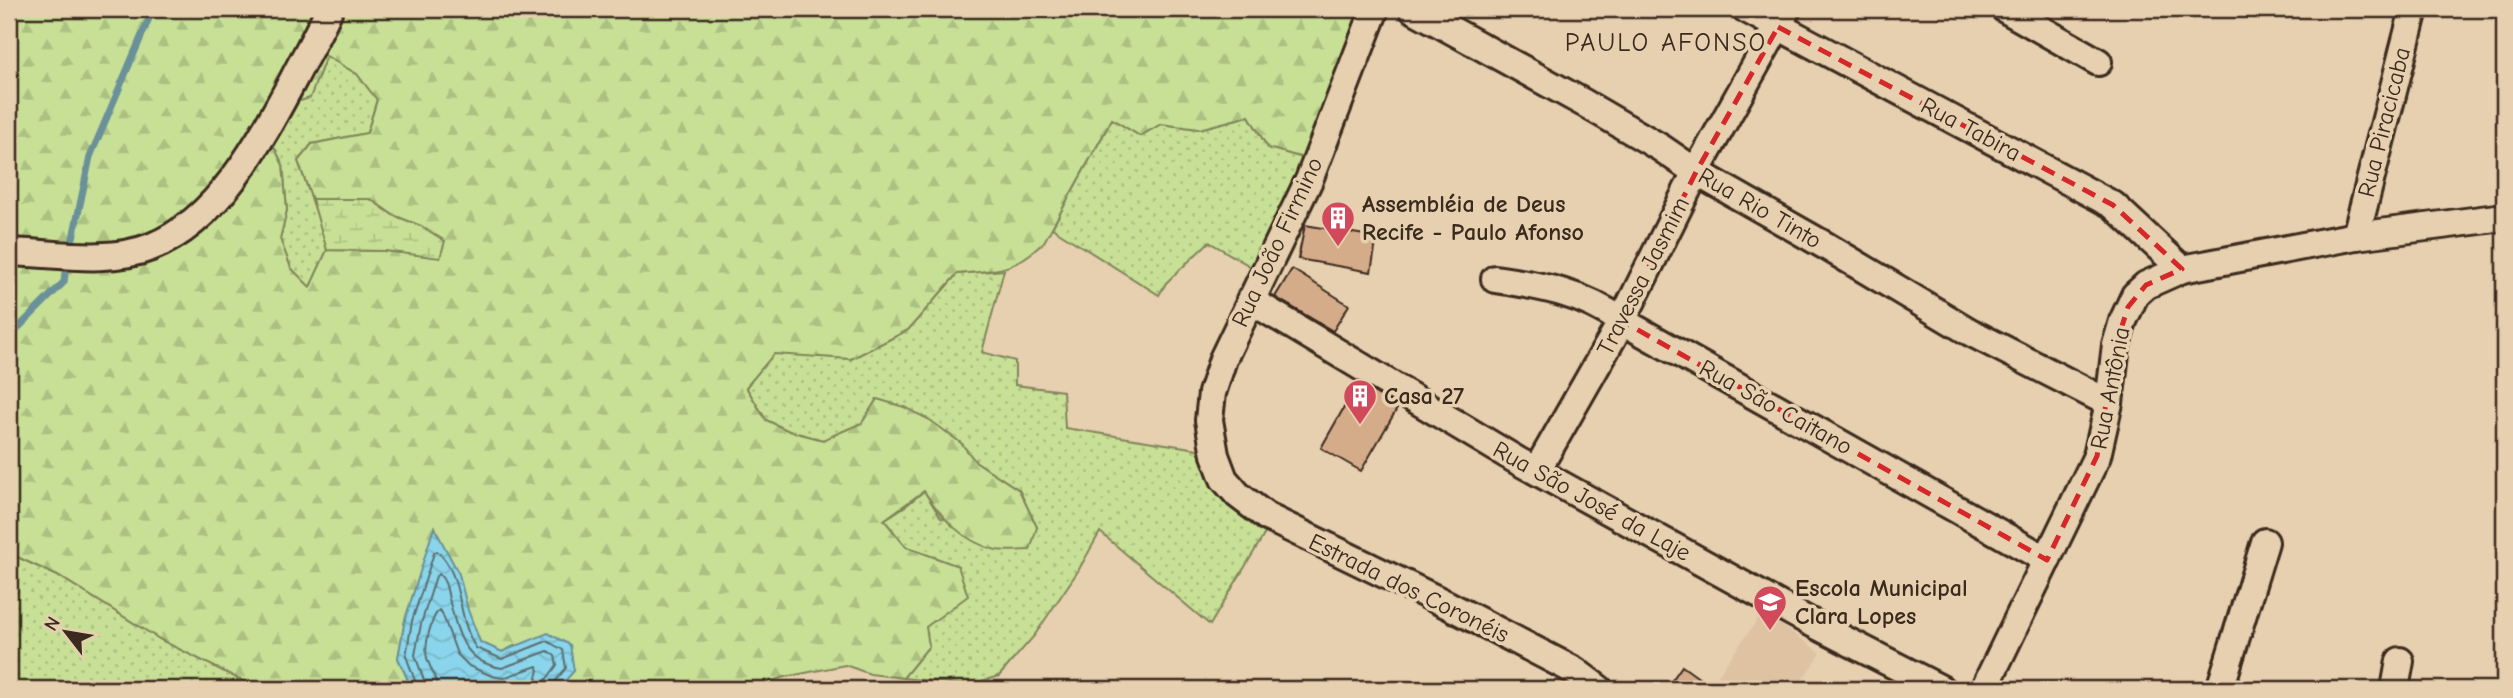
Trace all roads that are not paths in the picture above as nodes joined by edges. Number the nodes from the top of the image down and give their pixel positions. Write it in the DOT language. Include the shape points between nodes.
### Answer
graph roads {
  1 [pos="329,9"];
  2 [pos="1375,9"];
  3 [pos="1413,9"];
  4 [pos="1746,9"];
  5 [pos="2005,9"];
  6 [pos="2405,12"];
  7 [pos="1782,18"];
  8 [pos="2098,62"];
  9 [pos="1696,172"];
  10 [pos="2504,217"];
  11 [pos="2356,236"];
  12 [pos="9,252"];
  13 [pos="2182,269"];
  14 [pos="1495,279"];
  15 [pos="1250,300"];
  16 [pos="1622,321"];
  17 [pos="2109,403"];
  18 [pos="1537,470"];
  19 [pos="1224,479"];
  20 [pos="2265,542"];
  21 [pos="2047,560"];
  22 [pos="2400,661"];
  23 [pos="1599,689"];
  24 [pos="1941,689"];
  25 [pos="1984,689"];
  26 [pos="2220,689"];
  27 [pos="2395,689"];
  1 -- 12 [label="street" via="247,159 205,210 175,236 123,254"];
  2 -- 15 [label="street, Rua João Firmino" via="1310,180"];
  3 -- 9 [label="street, Rua Rio Tinto" via="1584,103"];
  4 -- 7 [label="street, Rua Tabira"];
  5 -- 8 [label="street"];
  6 -- 11 [label="street, Rua Piracicaba"];
  7 -- 9 [label="street, Travessa Jasmim"];
  7 -- 13 [label="street, Rua Tabira" via="2113,205"];
  9 -- 16 [label="street, Travessa Jasmim"];
  9 -- 17 [label="street, Rua Rio Tinto" via="1968,331"];
  10 -- 11 [label="street, Rua Antônia"];
  11 -- 13 [label="street, Rua Antônia"];
  13 -- 17 [label="street, Rua Antônia" via="2135,295 2116,345"];
  14 -- 16 [label="street, Rua São Caitano" via="1549,287 1601,306"];
  15 -- 18 [label="street, Rua São José da Laje"];
  15 -- 19 [label="street, Rua João Firmino" via="1212,393 1209,420"];
  16 -- 18 [label="street, Travessa Jasmim"];
  16 -- 21 [label="street, Rua São Caitano"];
  17 -- 21 [label="street, Rua Antônia" via="2097,456"];
  18 -- 24 [label="street, Rua São José da Laje"];
  19 -- 23 [label="street, Estrada dos Coronéis" via="1238,495 1283,526 1448,605 1575,671"];
  20 -- 26 [label="street"];
  21 -- 25 [label="street, Rua Antônia"];
  22 -- 27 [label="street"];
}
